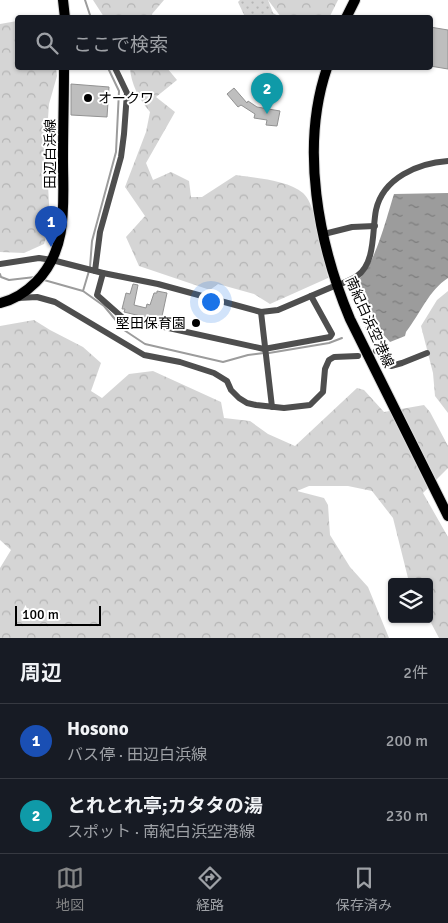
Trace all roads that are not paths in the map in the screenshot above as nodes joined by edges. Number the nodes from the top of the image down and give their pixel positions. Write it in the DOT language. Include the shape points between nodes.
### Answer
graph roads {
  1 [pos="63,0"];
  2 [pos="355,0"];
  3 [pos="64,15"];
  4 [pos="348,15"];
  5 [pos="64,70"];
  6 [pos="116,70"];
  7 [pos="326,70"];
  8 [pos="448,161"];
  9 [pos="375,226"];
  10 [pos="324,234"];
  11 [pos="52,260"];
  12 [pos="0,264"];
  13 [pos="94,271"];
  14 [pos="103,273"];
  15 [pos="343,283"];
  16 [pos="332,288"];
  17 [pos="311,296"];
  18 [pos="16,298"];
  19 [pos="0,303"];
  20 [pos="260,312"];
  21 [pos="376,351"];
  22 [pos="265,352"];
  23 [pos="428,353"];
  24 [pos="358,356"];
  25 [pos="272,407"];
  26 [pos="446,509"];
  1 -- 3 [label="main road"];
  2 -- 4 [label="main road"];
  5 -- 11 [label="main road, 田辺白浜線" via="63,214"];
  6 -- 13 [label="street" via="127,93 124,134"];
  7 -- 10 [label="main road, 南紀白浜空港線" via="318,97 314,131 317,197"];
  8 -- 9 [label="street" via="422,166 388,185 376,211"];
  9 -- 10 [label="street" via="352,227"];
  9 -- 15 [label="street" via="364,268 359,276"];
  10 -- 26 [label="main road, 南紀白浜空港線" via="339,293 350,319"];
  11 -- 12 [label="street" via="39,258"];
  11 -- 13 [label="street"];
  11 -- 18 [label="main road, 田辺白浜線" via="28,290"];
  13 -- 14 [label="street"];
  14 -- 20 [label="street" via="158,284"];
  14 -- 22 [label="street" via="97,296 123,318"];
  16 -- 17 [label="street"];
  17 -- 20 [label="street" via="278,310"];
  17 -- 22 [label="street" via="332,334 330,338"];
  18 -- 19 [label="main road, 田辺白浜線"];
  18 -- 25 [label="street" via="37,297 54,302 136,352 208,371 227,381 231,390 247,403"];
  20 -- 22 [label="street"];
  21 -- 23 [label="street" via="391,366"];
  22 -- 25 [label="street"];
  24 -- 25 [label="street" via="329,360 323,392 310,405"];
}
